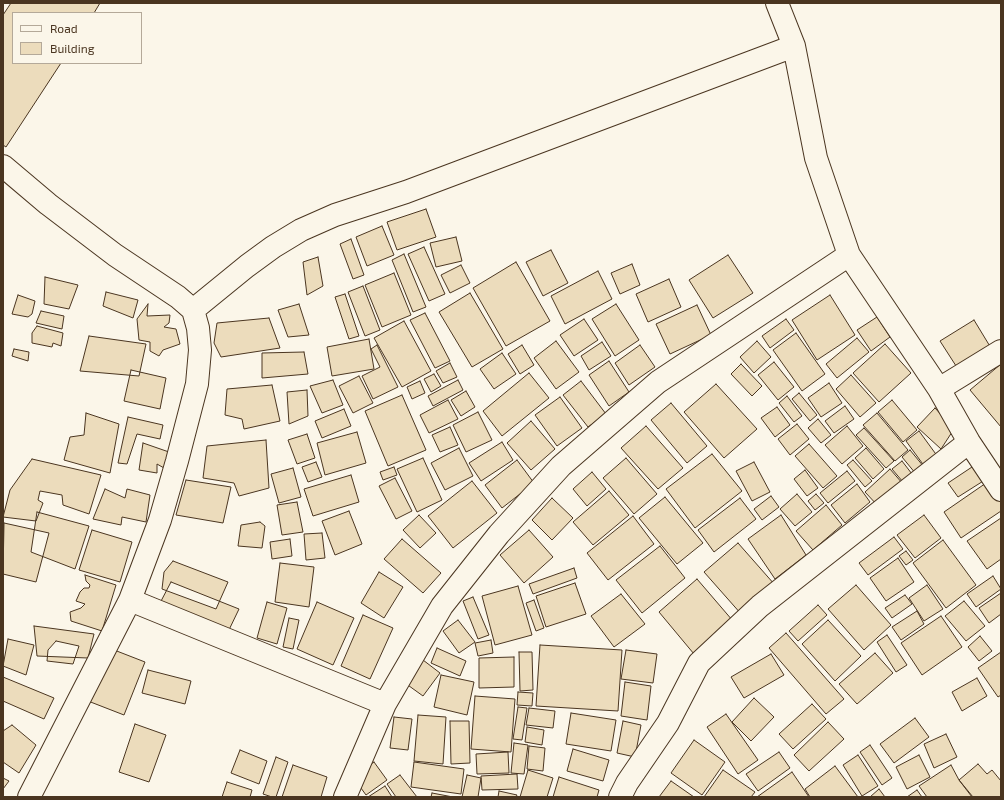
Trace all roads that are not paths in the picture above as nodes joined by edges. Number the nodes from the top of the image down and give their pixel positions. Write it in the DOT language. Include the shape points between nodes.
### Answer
graph roads {
  1 [pos="776,3"];
  2 [pos="794,46"];
  3 [pos="3,166"];
  4 [pos="849,254"];
  5 [pos="193,310"];
  6 [pos="1001,351"];
  7 [pos="939,389"];
  8 [pos="969,442"];
  9 [pos="1000,486"];
  10 [pos="130,600"];
  11 [pos="385,704"];
  12 [pos="29,797"];
  13 [pos="345,797"];
  14 [pos="620,797"];
  1 -- 2 [label="street"];
  2 -- 4 [label="street" via="816,158"];
  2 -- 5 [label="street" via="406,192 335,215 301,230 273,247"];
  3 -- 5 [label="street" via="54,209"];
  4 -- 7 [label="street"];
  4 -- 11 [label="street" via="658,382 561,466 500,534 442,606"];
  5 -- 10 [label="street" via="200,350 196,384 160,520"];
  6 -- 7 [label="street"];
  7 -- 8 [label="street"];
  8 -- 9 [label="street"];
  8 -- 14 [label="street" via="760,606 699,663 668,723"];
  10 -- 11 [label="street"];
  10 -- 12 [label="street"];
  11 -- 13 [label="street"];
}
